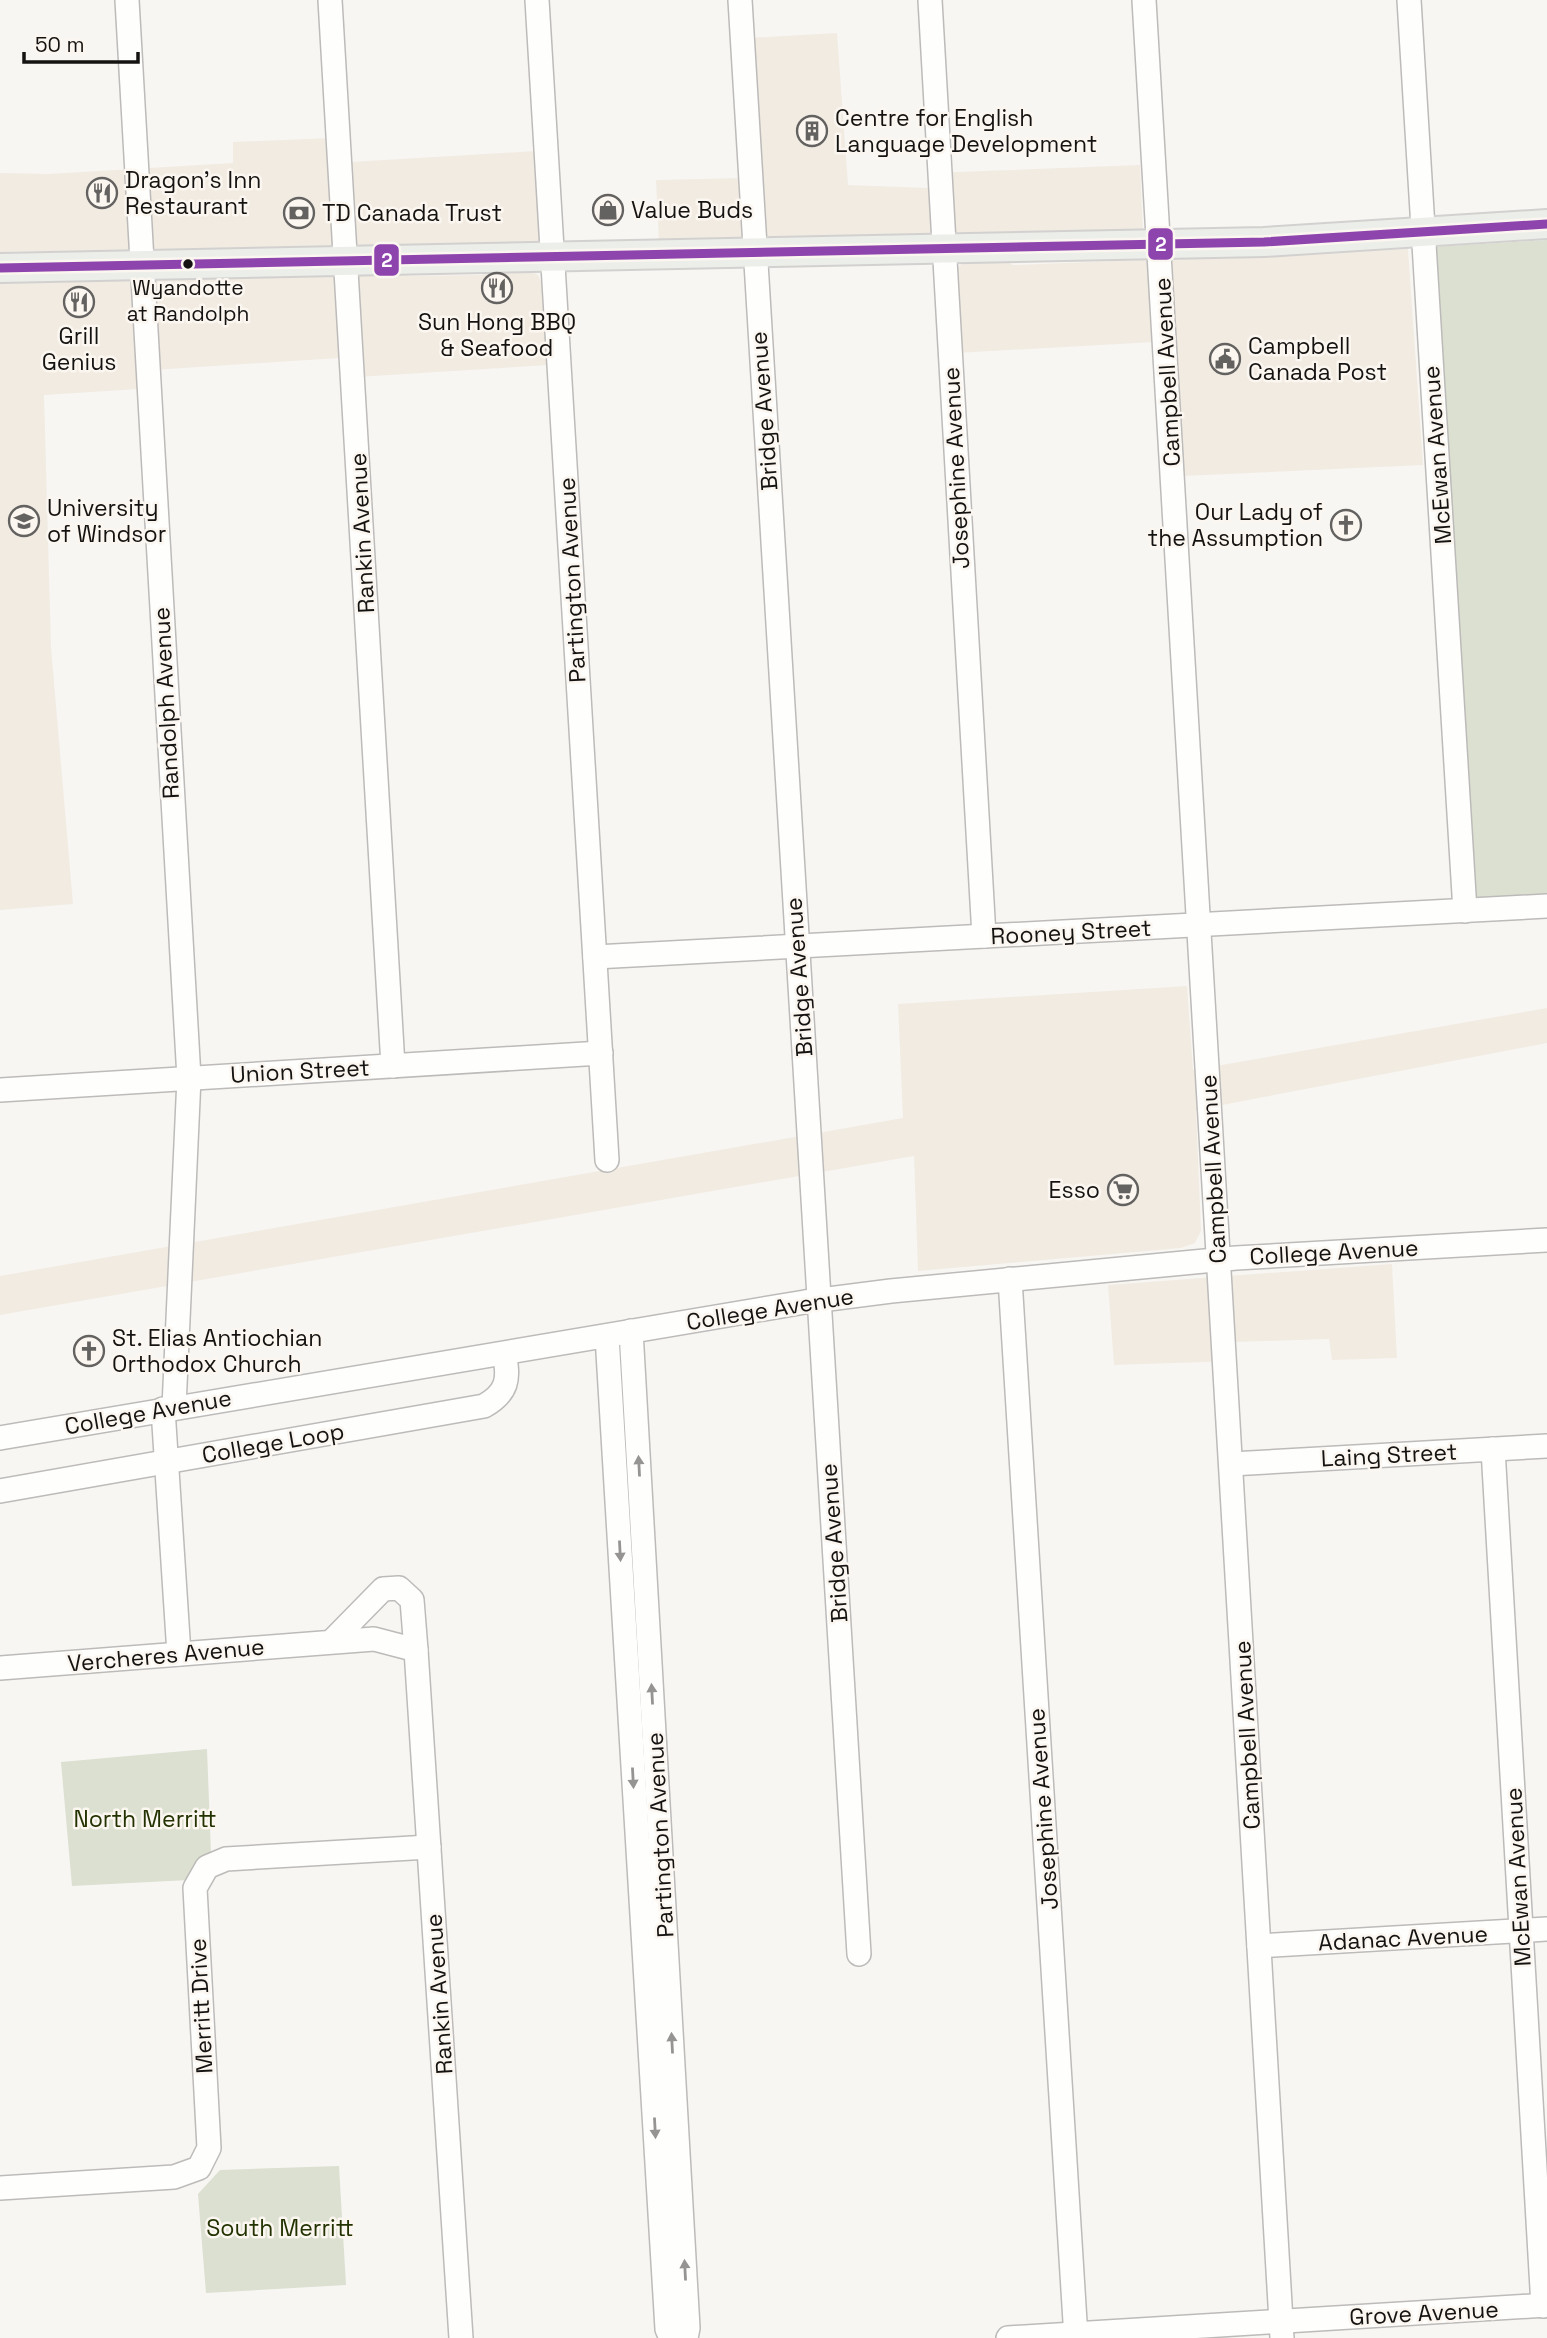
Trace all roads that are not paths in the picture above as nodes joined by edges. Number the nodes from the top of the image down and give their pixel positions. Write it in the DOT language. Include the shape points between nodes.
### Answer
graph roads {
  1 [pos="127,0"];
  2 [pos="330,0"];
  3 [pos="537,0"];
  4 [pos="740,0"];
  5 [pos="930,0"];
  6 [pos="1144,0"];
  7 [pos="1409,0"];
  8 [pos="1547,224"];
  9 [pos="1423,232"];
  10 [pos="1159,244"];
  11 [pos="944,248"];
  12 [pos="754,252"];
  13 [pos="552,256"];
  14 [pos="346,260"];
  15 [pos="142,264"];
  16 [pos="0,268"];
  17 [pos="1547,906"];
  18 [pos="1465,911"];
  19 [pos="1199,925"];
  20 [pos="984,936"];
  21 [pos="797,946"];
  22 [pos="595,957"];
  23 [pos="601,1053"];
  24 [pos="393,1066"];
  25 [pos="189,1078"];
  26 [pos="0,1090"];
  27 [pos="607,1160"];
  28 [pos="1547,1240"];
  29 [pos="1218,1259"];
  30 [pos="1010,1279"];
  31 [pos="818,1300"];
  32 [pos="631,1331"];
  33 [pos="607,1336"];
  34 [pos="504,1354"];
  35 [pos="169,1408"];
  36 [pos="0,1438"];
  37 [pos="1547,1446"];
  38 [pos="1493,1449"];
  39 [pos="166,1462"];
  40 [pos="1231,1464"];
  41 [pos="0,1491"];
  42 [pos="331,1642"];
  43 [pos="416,1650"];
  44 [pos="179,1654"];
  45 [pos="0,1668"];
  46 [pos="429,1847"];
  47 [pos="1547,1929"];
  48 [pos="1521,1931"];
  49 [pos="1259,1946"];
  50 [pos="859,1954"];
  51 [pos="0,2188"];
  52 [pos="1545,2305"];
  53 [pos="1282,2330"];
  54 [pos="1075,2336"];
  55 [pos="461,2338"];
  56 [pos="671,2338"];
  57 [pos="686,2338"];
  58 [pos="1008,2338"];
  1 -- 15 [label="street, Randolph Avenue"];
  2 -- 14 [label="street, Rankin Avenue"];
  3 -- 13 [label="street, Partington Avenue"];
  4 -- 12 [label="street, Bridge Avenue"];
  5 -- 11 [label="street, Josephine Avenue"];
  6 -- 10 [label="street, Campbell Avenue"];
  7 -- 9 [label="street, McEwan Avenue"];
  8 -- 9 [label="main road"];
  9 -- 10 [label="main road"];
  9 -- 18 [label="street, McEwan Avenue"];
  10 -- 11 [label="main road"];
  10 -- 19 [label="street, Campbell Avenue"];
  11 -- 12 [label="main road"];
  11 -- 20 [label="street, Josephine Avenue"];
  12 -- 13 [label="main road"];
  12 -- 21 [label="street, Bridge Avenue"];
  13 -- 14 [label="main road"];
  13 -- 22 [label="street, Partington Avenue"];
  14 -- 15 [label="main road"];
  14 -- 24 [label="street, Rankin Avenue"];
  15 -- 16 [label="main road"];
  15 -- 25 [label="street, Randolph Avenue"];
  17 -- 18 [label="street, Rooney Street"];
  18 -- 19 [label="street, Rooney Street"];
  19 -- 20 [label="street, Rooney Street"];
  19 -- 29 [label="street, Campbell Avenue"];
  20 -- 21 [label="street, Rooney Street"];
  21 -- 22 [label="street, Rooney Street"];
  21 -- 31 [label="street, Bridge Avenue"];
  22 -- 23 [label="street, Partington Avenue"];
  23 -- 24 [label="street, Union Street"];
  23 -- 27 [label="street, Partington Avenue"];
  24 -- 25 [label="street, Union Street"];
  25 -- 26 [label="street, Union Street"];
  25 -- 35 [label="street, Randolph Avenue"];
  28 -- 29 [label="street, College Avenue"];
  29 -- 30 [label="street, College Avenue"];
  29 -- 40 [label="street, Campbell Avenue"];
  30 -- 31 [label="street, College Avenue"];
  30 -- 54 [label="street, Josephine Avenue"];
  31 -- 32 [label="street, College Avenue"];
  31 -- 50 [label="street, Bridge Avenue"];
  32 -- 33 [label="street, College Avenue"];
  57 -- 32 [label="street, Partington Avenue, one-way"];
  33 -- 34 [label="street, College Avenue"];
  33 -- 56 [label="street, Partington Avenue, one-way"];
  34 -- 35 [label="street, College Avenue"];
  34 -- 39 [label="street, College Loop" via="507,1385 498,1398 484,1406"];
  35 -- 36 [label="street, College Avenue"];
  35 -- 39 [label="street, Randolph Avenue"];
  37 -- 38 [label="street, Laing Street"];
  38 -- 40 [label="street, Laing Street"];
  38 -- 48 [label="street, McEwan Avenue"];
  39 -- 41 [label="street, College Loop"];
  39 -- 44 [label="street, Randolph Avenue"];
  40 -- 49 [label="street, Campbell Avenue"];
  42 -- 43 [label="street, Vercheres Avenue" via="374,1639"];
  42 -- 43 [label="street" via="383,1589 399,1588 412,1600"];
  42 -- 44 [label="street, Vercheres Avenue"];
  43 -- 46 [label="street, Rankin Avenue"];
  44 -- 45 [label="street, Vercheres Avenue"];
  46 -- 51 [label="street, Merritt Drive" via="226,1858 207,1867 195,1888 209,2148 198,2168 174,2177"];
  46 -- 55 [label="street, Rankin Avenue"];
  47 -- 48 [label="street, Adanac Avenue"];
  48 -- 49 [label="street, Adanac Avenue"];
  48 -- 52 [label="street, McEwan Avenue"];
  49 -- 53 [label="street, Campbell Avenue"];
  52 -- 53 [label="street, Grove Avenue"];
  53 -- 54 [label="street, Grove Avenue"];
  54 -- 58 [label="street, Grove Avenue"];
}
